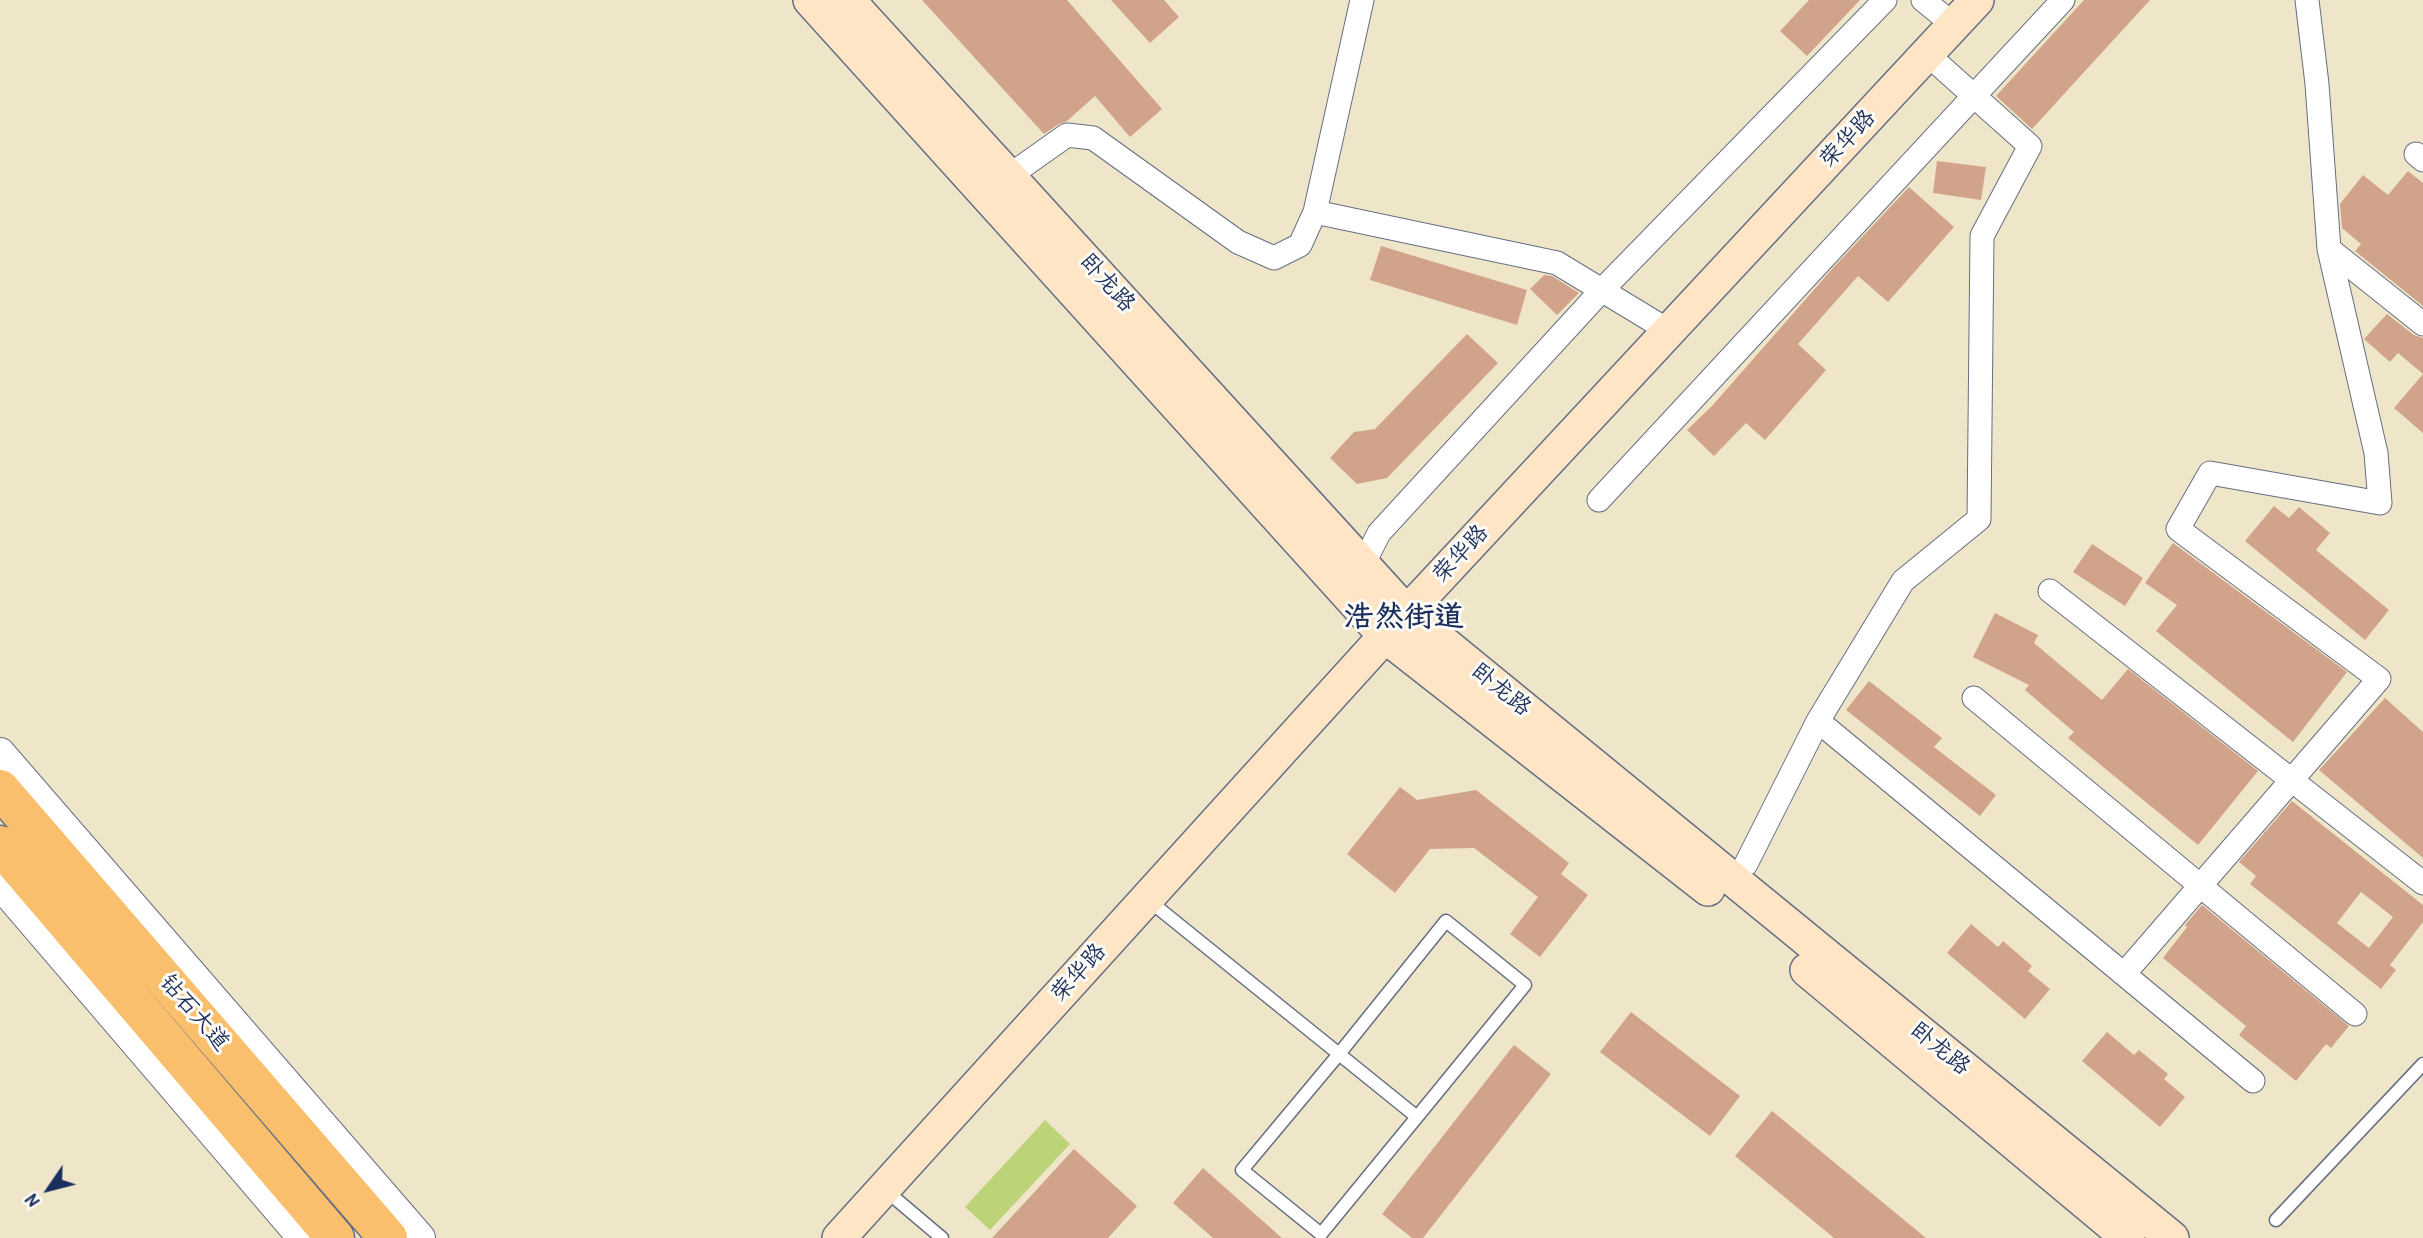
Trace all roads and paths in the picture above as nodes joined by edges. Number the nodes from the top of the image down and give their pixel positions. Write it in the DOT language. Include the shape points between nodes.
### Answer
graph roads {
  1 [pos="810,0"];
  2 [pos="1362,0"];
  3 [pos="1885,0"];
  4 [pos="1923,0"];
  5 [pos="1977,0"];
  6 [pos="2063,0"];
  7 [pos="2307,0"];
  8 [pos="851,1"];
  9 [pos="1954,25"];
  10 [pos="1927,54"];
  11 [pos="1975,97"];
  12 [pos="1009,176"];
  13 [pos="1315,212"];
  14 [pos="2329,249"];
  15 [pos="1602,290"];
  16 [pos="2423,324"];
  17 [pos="1669,331"];
  18 [pos="1599,500"];
  19 [pos="1363,565"];
  20 [pos="2050,591"];
  21 [pos="1396,624"];
  22 [pos="1974,698"];
  23 [pos="1818,721"];
  24 [pos="0,753"];
  25 [pos="2291,780"];
  26 [pos="0,789"];
  27 [pos="0,845"];
  28 [pos="1746,864"];
  29 [pos="2423,883"];
  30 [pos="0,884"];
  31 [pos="2201,886"];
  32 [pos="1146,899"];
  33 [pos="2124,974"];
  34 [pos="2355,1014"];
  35 [pos="1339,1054"];
  36 [pos="2423,1066"];
  37 [pos="182,1076"];
  38 [pos="2253,1081"];
  39 [pos="1417,1117"];
  40 [pos="884,1188"];
  41 [pos="2276,1220"];
  42 [pos="320,1232"];
  43 [pos="388,1238"];
  44 [pos="420,1238"];
  45 [pos="839,1238"];
  46 [pos="942,1238"];
  47 [pos="2128,1238"];
  48 [pos="2172,1238"];
  1 -- 21 [label="main road, 卧龙路"];
  2 -- 13 [label="street"];
  3 -- 15 [label="street"];
  4 -- 9 [label="street"];
  5 -- 9 [label="main road, 荣华路"];
  6 -- 11 [label="street"];
  7 -- 14 [label="street"];
  8 -- 12 [label="main road, 卧龙路"];
  9 -- 10 [label="main road, 荣华路"];
  10 -- 11 [label="street"];
  10 -- 17 [label="main road, 荣华路"];
  11 -- 18 [label="street"];
  11 -- 23 [label="street" via="2030,146 1982,236 1979,519 1903,581"];
  12 -- 13 [label="street" via="1067,135 1093,138 1238,242 1274,258 1300,245"];
  12 -- 19 [label="main road, 卧龙路"];
  13 -- 15 [label="street" via="1557,263"];
  14 -- 16 [label="street"];
  14 -- 25 [label="street" via="2376,453 2379,503 2210,473 2178,529 2379,679"];
  15 -- 17 [label="street"];
  15 -- 19 [label="street" via="1379,533"];
  17 -- 21 [label="main road, 荣华路"];
  19 -- 21 [label="main road, 卧龙路"];
  20 -- 25 [label="street"];
  21 -- 32 [label="main road, 荣华路"];
  21 -- 47 [label="main road, 卧龙路"];
  21 -- 48 [label="main road, 卧龙路"];
  22 -- 31 [label="street"];
  23 -- 28 [label="street"];
  23 -- 33 [label="street"];
  24 -- 44 [label="street"];
  25 -- 29 [label="street"];
  25 -- 31 [label="street"];
  26 -- 43 [label="highway, 钻石大道"];
  27 -- 37 [label="highway, 钻石大道"];
  30 -- 37 [label="street"];
  31 -- 33 [label="street"];
  31 -- 34 [label="street"];
  32 -- 35 [label="lane"];
  32 -- 40 [label="main road, 荣华路"];
  33 -- 38 [label="street"];
  35 -- 39 [label="lane"];
  35 -- 39 [label="lane" via="1242,1170 1321,1234"];
  35 -- 39 [label="lane" via="1446,921 1525,985"];
  36 -- 41 [label="lane"];
  37 -- 42 [label="highway, 钻石大道"];
  40 -- 45 [label="main road, 荣华路"];
  40 -- 46 [label="lane"];
}
